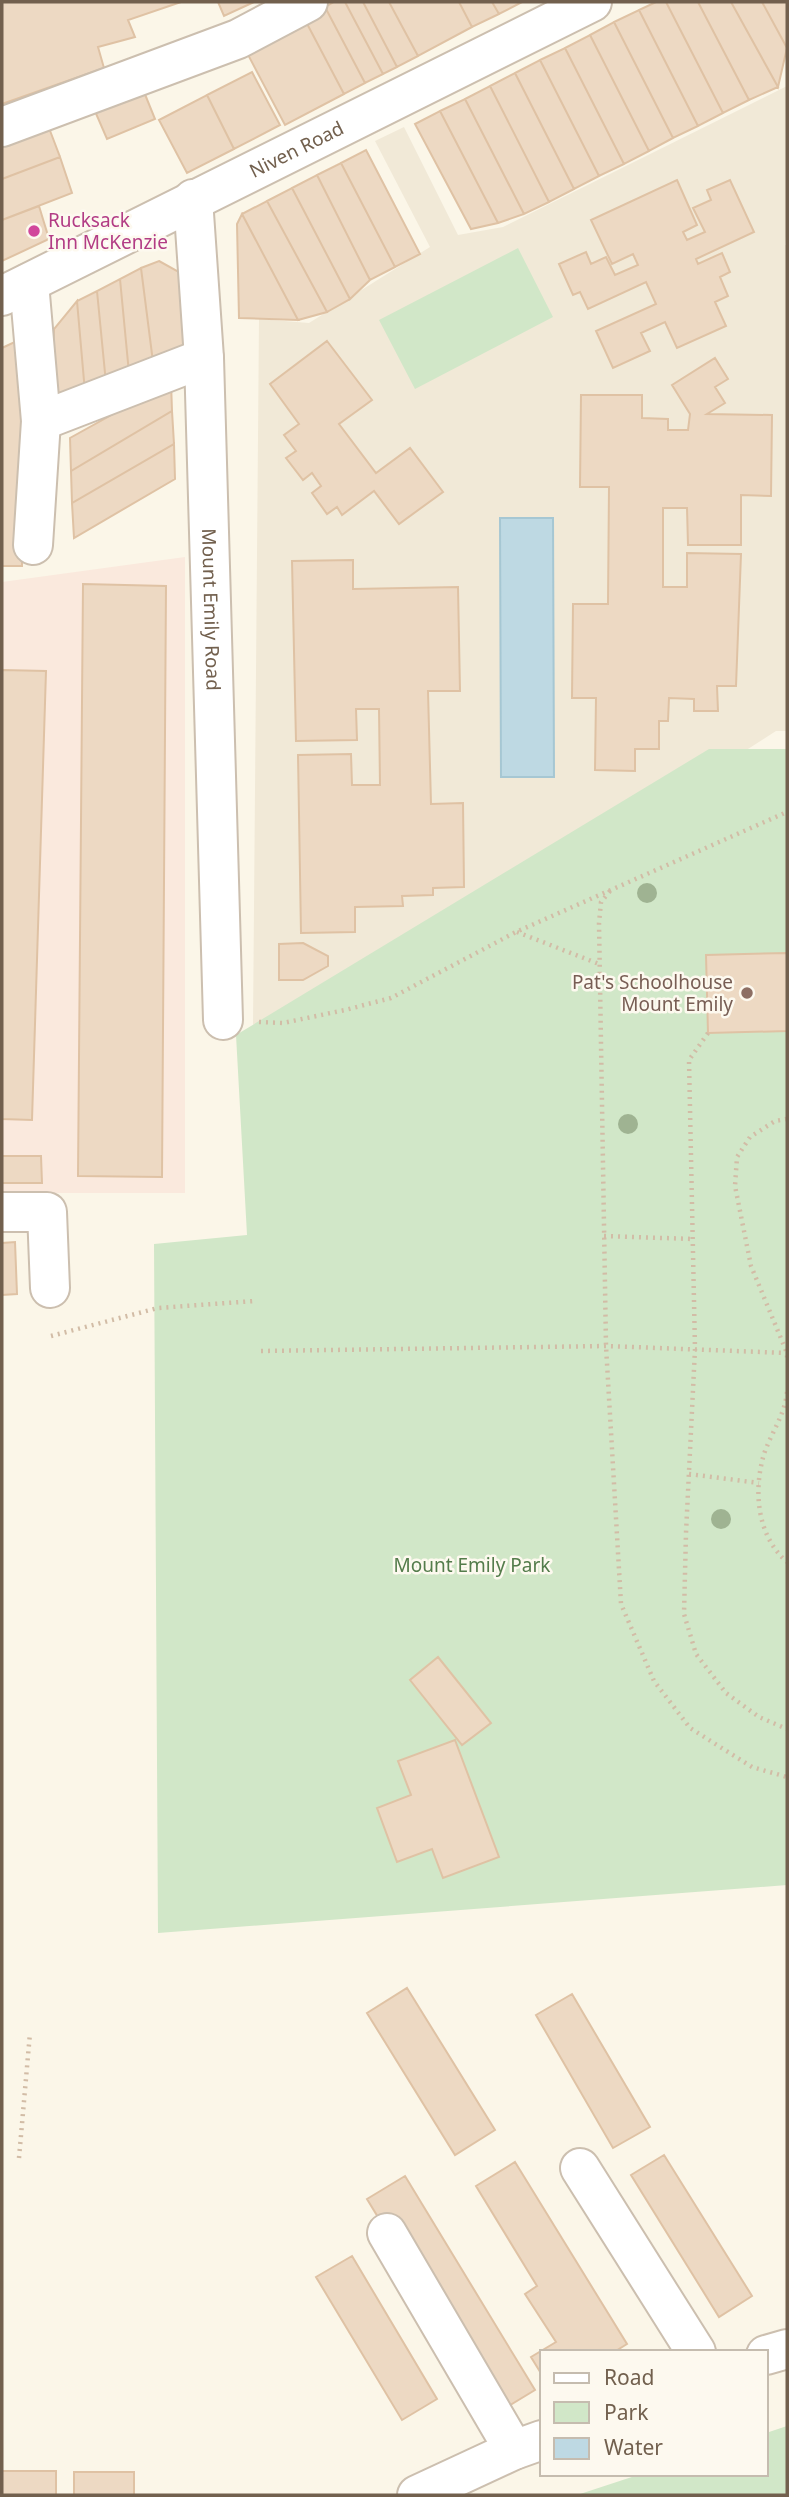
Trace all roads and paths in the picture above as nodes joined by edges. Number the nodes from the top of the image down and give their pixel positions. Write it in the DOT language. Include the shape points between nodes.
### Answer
graph roads {
  1 [pos="308,2"];
  2 [pos="592,2"];
  3 [pos="2,127"];
  4 [pos="193,199"];
  5 [pos="16,290"];
  6 [pos="204,358"];
  7 [pos="41,421"];
  8 [pos="33,545"];
  9 [pos="787,812"];
  10 [pos="610,891"];
  11 [pos="516,932"];
  12 [pos="599,964"];
  13 [pos="223,1020"];
  14 [pos="708,1033"];
  15 [pos="787,1119"];
  16 [pos="2,1212"];
  17 [pos="604,1236"];
  18 [pos="693,1239"];
  19 [pos="50,1287"];
  20 [pos="254,1301"];
  21 [pos="51,1336"];
  22 [pos="606,1346"];
  23 [pos="695,1349"];
  24 [pos="261,1350"];
  25 [pos="787,1353"];
  26 [pos="787,1362"];
  27 [pos="787,1392"];
  28 [pos="689,1475"];
  29 [pos="759,1483"];
  30 [pos="787,1562"];
  31 [pos="787,1728"];
  32 [pos="787,1777"];
  33 [pos="30,2033"];
  34 [pos="19,2158"];
  35 [pos="580,2168"];
  36 [pos="387,2233"];
  37 [pos="787,2349"];
  38 [pos="695,2350"];
  39 [pos="768,2354"];
  40 [pos="528,2445"];
  41 [pos="417,2495"];
  1 -- 3 [label="street" via="238,38"];
  2 -- 4 [label="street, Niven Road"];
  4 -- 5 [label="street, Niven Road"];
  4 -- 6 [label="street, Mount Emily Road"];
  5 -- 7 [label="street"];
  6 -- 7 [label="street"];
  6 -- 13 [label="street, Mount Emily Road"];
  7 -- 8 [label="street"];
  9 -- 10 [label="path"];
  10 -- 11 [label="path"];
  10 -- 12 [label="path" via="601,902"];
  11 -- 12 [label="path"];
  11 -- 13 [label="path" via="391,998 283,1023"];
  12 -- 17 [label="path"];
  14 -- 18 [label="path" via="689,1060"];
  15 -- 25 [label="path" via="750,1137 737,1157 735,1186 751,1266"];
  16 -- 19 [label="street" via="47,1212"];
  17 -- 18 [label="path"];
  17 -- 22 [label="path"];
  18 -- 23 [label="path"];
  20 -- 21 [label="path" via="158,1308"];
  22 -- 23 [label="path"];
  22 -- 24 [label="path"];
  22 -- 32 [label="path" via="621,1604 635,1640 654,1681 690,1728 752,1767"];
  23 -- 25 [label="path"];
  23 -- 28 [label="path"];
  25 -- 26 [label="path"];
  27 -- 29 [label="path"];
  28 -- 29 [label="path"];
  28 -- 31 [label="path" via="684,1614 696,1654 726,1693 759,1717"];
  29 -- 30 [label="path" via="765,1530"];
  33 -- 34 [label="path"];
  35 -- 38 [label="street"];
  36 -- 40 [label="street"];
  37 -- 39 [label="street"];
  40 -- 41 [label="street"];
}
